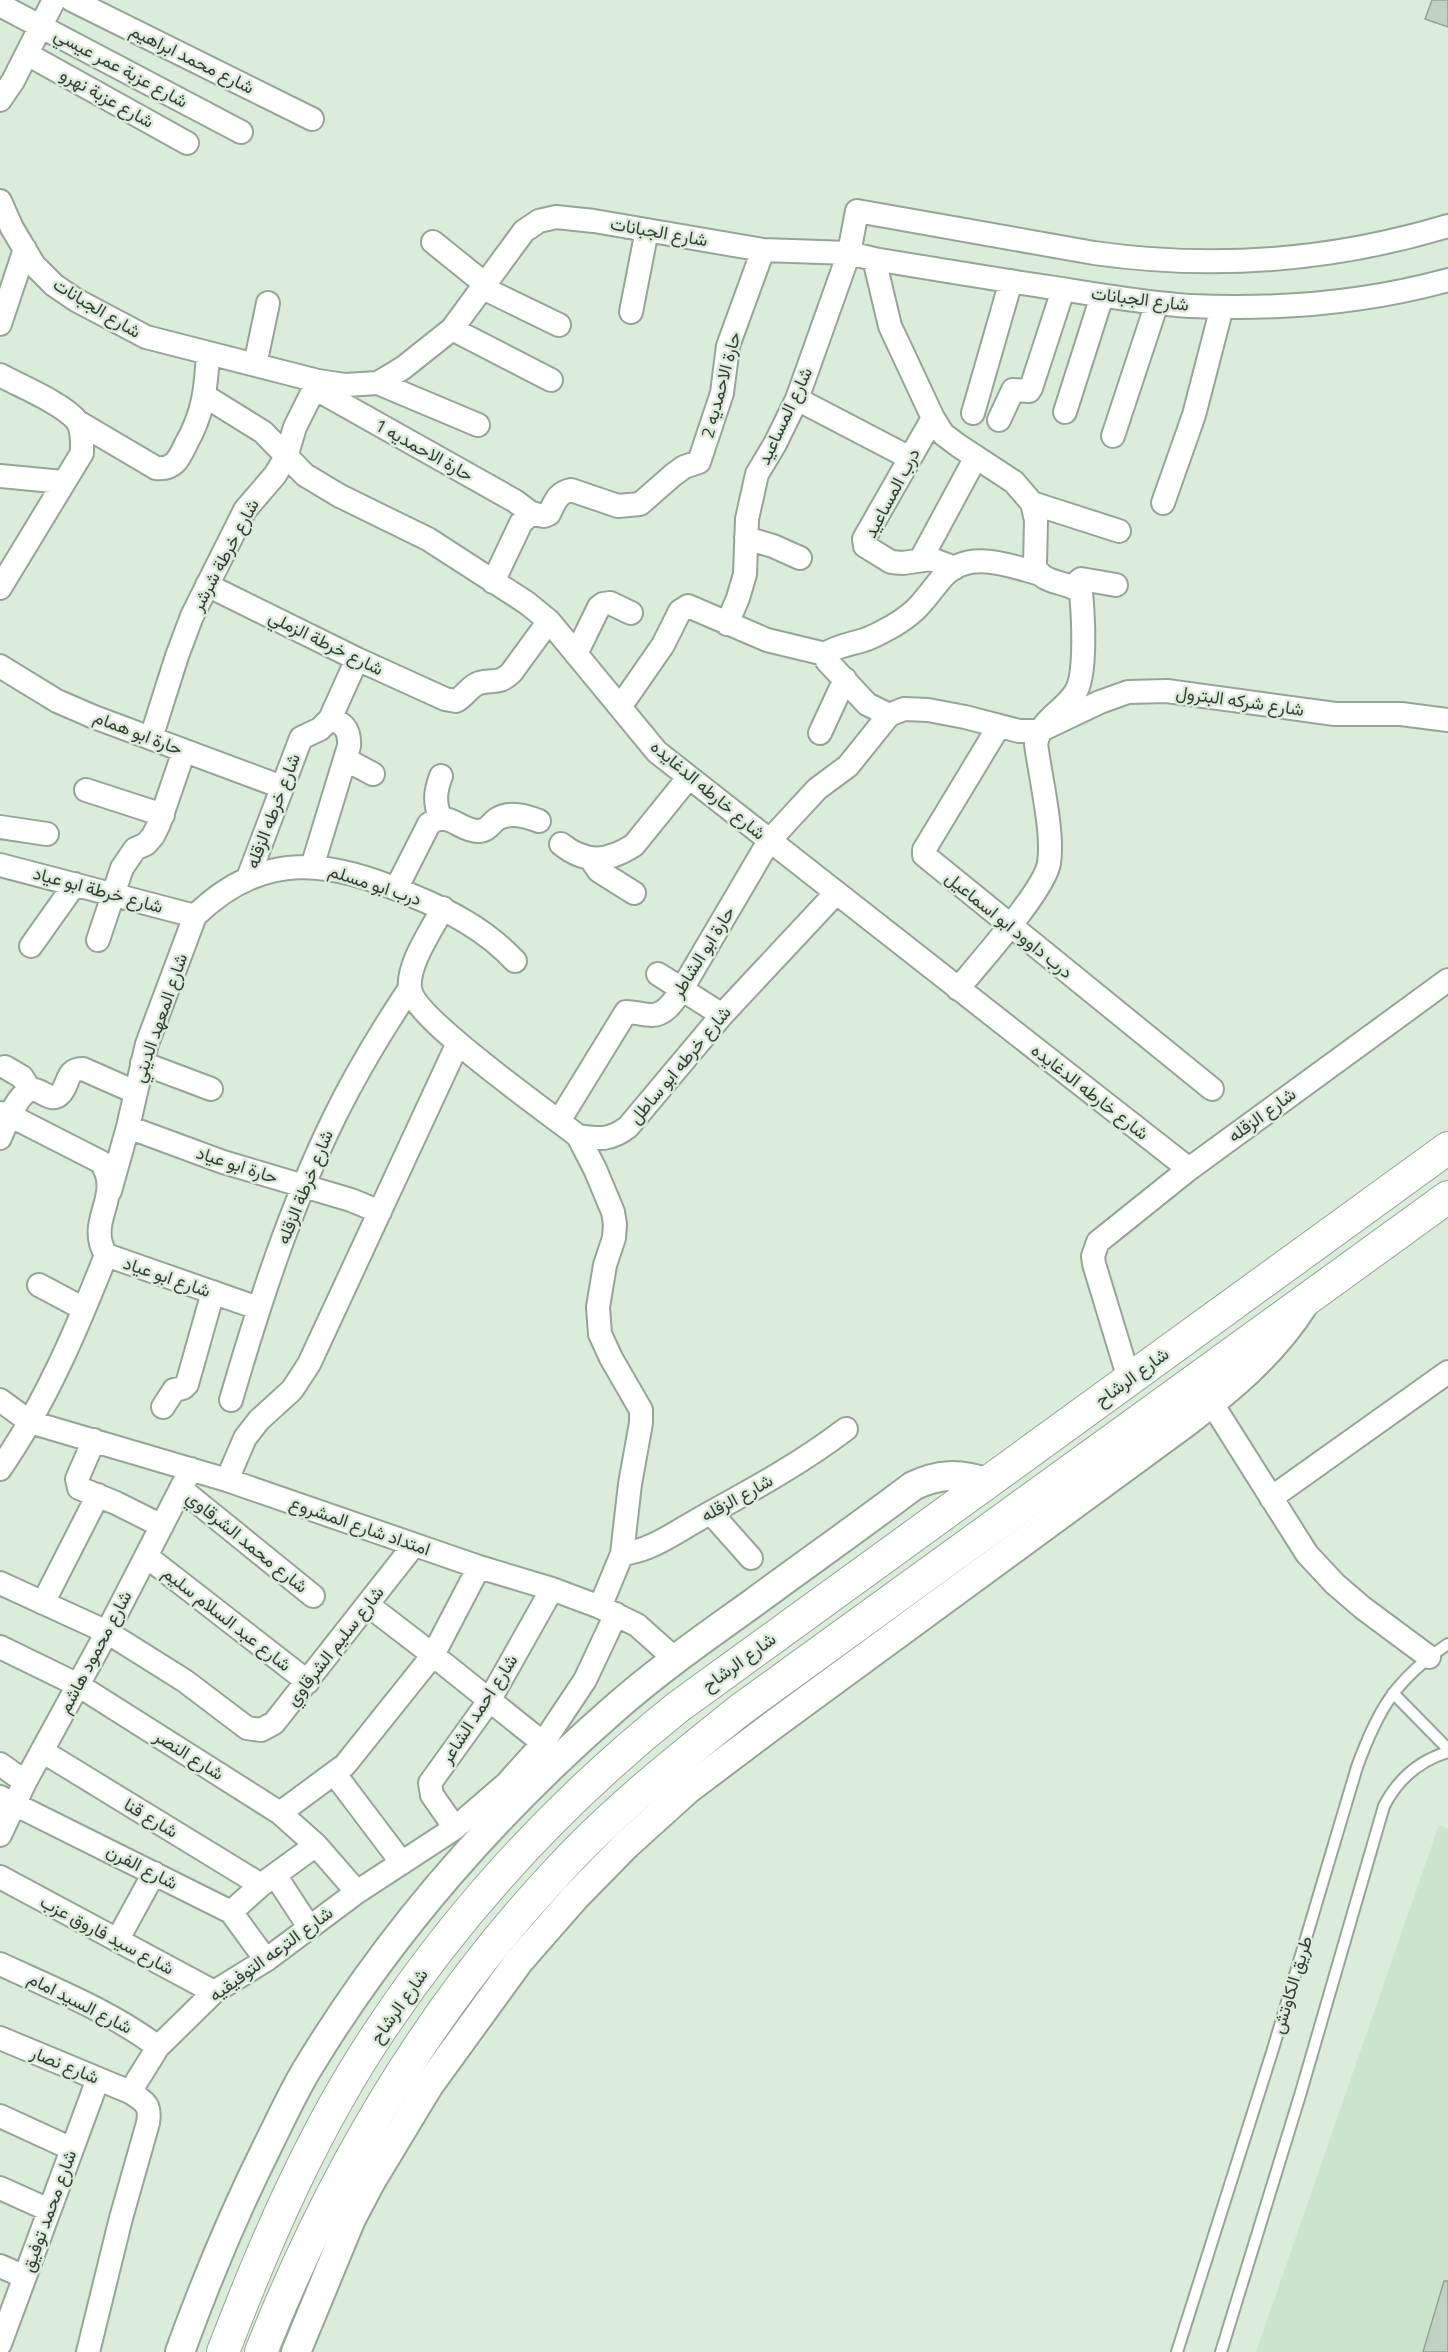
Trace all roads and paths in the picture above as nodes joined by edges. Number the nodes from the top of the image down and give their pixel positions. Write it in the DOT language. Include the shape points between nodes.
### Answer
graph roads {
  1 [pos="54,0"];
  2 [pos="72,0"];
  3 [pos="0,5"];
  4 [pos="41,26"];
  5 [pos="27,54"];
  6 [pos="4,86"];
  7 [pos="312,119"];
  8 [pos="242,132"];
  9 [pos="187,143"];
  10 [pos="0,201"];
  11 [pos="1448,226"];
  12 [pos="647,230"];
  13 [pos="433,242"];
  14 [pos="24,249"];
  15 [pos="763,250"];
  16 [pos="849,253"];
  17 [pos="874,259"];
  18 [pos="1448,280"];
  19 [pos="1011,281"];
  20 [pos="484,286"];
  21 [pos="1063,290"];
  22 [pos="1102,296"];
  23 [pos="268,303"];
  24 [pos="1157,303"];
  25 [pos="1222,307"];
  26 [pos="631,312"];
  27 [pos="0,324"];
  28 [pos="559,326"];
  29 [pos="452,329"];
  30 [pos="208,353"];
  31 [pos="255,365"];
  32 [pos="0,375"];
  33 [pos="551,380"];
  34 [pos="378,383"];
  35 [pos="316,385"];
  36 [pos="205,396"];
  37 [pos="797,399"];
  38 [pos="973,412"];
  39 [pos="1065,412"];
  40 [pos="933,418"];
  41 [pos="999,420"];
  42 [pos="78,422"];
  43 [pos="478,425"];
  44 [pos="1113,436"];
  45 [pos="286,457"];
  46 [pos="976,457"];
  47 [pos="910,458"];
  48 [pos="0,476"];
  49 [pos="63,482"];
  50 [pos="1032,503"];
  51 [pos="1163,503"];
  52 [pos="531,513"];
  53 [pos="1119,531"];
  54 [pos="746,538"];
  55 [pos="800,558"];
  56 [pos="921,559"];
  57 [pos="956,568"];
  58 [pos="1037,573"];
  59 [pos="493,582"];
  60 [pos="207,585"];
  61 [pos="1116,585"];
  62 [pos="1073,586"];
  63 [pos="0,588"];
  64 [pos="631,613"];
  65 [pos="549,621"];
  66 [pos="728,624"];
  67 [pos="576,654"];
  68 [pos="825,654"];
  69 [pos="357,658"];
  70 [pos="0,666"];
  71 [pos="844,680"];
  72 [pos="620,707"];
  73 [pos="889,715"];
  74 [pos="330,719"];
  75 [pos="1448,720"];
  76 [pos="999,726"];
  77 [pos="1039,731"];
  78 [pos="820,733"];
  79 [pos="151,738"];
  80 [pos="184,751"];
  81 [pos="345,759"];
  82 [pos="373,774"];
  83 [pos="441,776"];
  84 [pos="689,777"];
  85 [pos="282,787"];
  86 [pos="86,790"];
  87 [pos="163,814"];
  88 [pos="441,819"];
  89 [pos="539,821"];
  90 [pos="0,827"];
  91 [pos="47,834"];
  92 [pos="769,841"];
  93 [pos="561,844"];
  94 [pos="590,858"];
  95 [pos="0,865"];
  96 [pos="312,867"];
  97 [pos="248,878"];
  98 [pos="75,884"];
  99 [pos="396,889"];
  100 [pos="634,893"];
  101 [pos="836,893"];
  102 [pos="114,894"];
  103 [pos="443,908"];
  104 [pos="195,916"];
  105 [pos="1010,925"];
  106 [pos="98,940"];
  107 [pos="31,946"];
  108 [pos="515,961"];
  109 [pos="658,974"];
  110 [pos="1448,980"];
  111 [pos="410,988"];
  112 [pos="682,989"];
  113 [pos="958,989"];
  114 [pos="722,1015"];
  115 [pos="458,1043"];
  116 [pos="142,1063"];
  117 [pos="5,1067"];
  118 [pos="211,1089"];
  119 [pos="1212,1089"];
  120 [pos="30,1090"];
  121 [pos="135,1092"];
  122 [pos="5,1114"];
  123 [pos="559,1121"];
  124 [pos="128,1127"];
  125 [pos="578,1136"];
  126 [pos="0,1138"];
  127 [pos="1448,1148"];
  128 [pos="1189,1169"];
  129 [pos="303,1186"];
  130 [pos="110,1191"];
  131 [pos="1448,1197"];
  132 [pos="380,1212"];
  133 [pos="106,1256"];
  134 [pos="39,1285"];
  135 [pos="213,1292"];
  136 [pos="1307,1299"];
  137 [pos="258,1308"];
  138 [pos="84,1309"];
  139 [pos="1448,1372"];
  140 [pos="1129,1379"];
  141 [pos="0,1400"];
  142 [pos="231,1400"];
  143 [pos="1211,1402"];
  144 [pos="163,1407"];
  145 [pos="30,1422"];
  146 [pos="846,1429"];
  147 [pos="93,1440"];
  148 [pos="0,1469"];
  149 [pos="186,1479"];
  150 [pos="227,1480"];
  151 [pos="986,1482"];
  152 [pos="99,1495"];
  153 [pos="1271,1498"];
  154 [pos="711,1513"];
  155 [pos="162,1526"];
  156 [pos="414,1545"];
  157 [pos="622,1554"];
  158 [pos="146,1556"];
  159 [pos="751,1558"];
  160 [pos="479,1567"];
  161 [pos="0,1583"];
  162 [pos="552,1589"];
  163 [pos="313,1596"];
  164 [pos="43,1603"];
  165 [pos="368,1605"];
  166 [pos="608,1611"];
  167 [pos="107,1632"];
  168 [pos="1448,1644"];
  169 [pos="0,1647"];
  170 [pos="433,1655"];
  171 [pos="1429,1657"];
  172 [pos="675,1659"];
  173 [pos="308,1682"];
  174 [pos="78,1685"];
  175 [pos="1393,1693"];
  176 [pos="489,1701"];
  177 [pos="543,1743"];
  178 [pos="1448,1750"];
  179 [pos="42,1751"];
  180 [pos="0,1764"];
  181 [pos="334,1773"];
  182 [pos="25,1782"];
  183 [pos="8,1800"];
  184 [pos="280,1813"];
  185 [pos="455,1828"];
  186 [pos="0,1835"];
  187 [pos="316,1845"];
  188 [pos="402,1863"];
  189 [pos="154,1873"];
  190 [pos="0,1877"];
  191 [pos="268,1880"];
  192 [pos="357,1892"];
  193 [pos="231,1912"];
  194 [pos="309,1927"];
  195 [pos="118,1939"];
  196 [pos="266,1960"];
  197 [pos="0,1964"];
  198 [pos="214,1992"];
  199 [pos="0,2038"];
  200 [pos="158,2047"];
  201 [pos="98,2079"];
  202 [pos="130,2092"];
  203 [pos="0,2116"];
  204 [pos="72,2149"];
  205 [pos="0,2188"];
  206 [pos="49,2210"];
  207 [pos="0,2266"];
  208 [pos="25,2277"];
  209 [pos="0,2342"];
  210 [pos="88,2352"];
  211 [pos="180,2352"];
  212 [pos="223,2352"];
  213 [pos="261,2352"];
  214 [pos="296,2352"];
  215 [pos="1177,2352"];
  216 [pos="1221,2352"];
  1 -- 4 [label="street"];
  2 -- 7 [label="street, شارع محمد ابراهيم"];
  3 -- 4 [label="street, شارع عزبة عمر عيسي"];
  4 -- 5 [label="street"];
  4 -- 8 [label="street, شارع عزبة عمر عيسي"];
  5 -- 6 [label="street"];
  5 -- 9 [label="street, شارع عزبة نهرو"];
  10 -- 14 [label="street, شارع الجبانات"];
  11 -- 16 [label="street, شارع المساعيد" via="1388,243 1315,256 1204,262 1094,253 857,211"];
  12 -- 15 [label="street, شارع الجبانات"];
  12 -- 20 [label="street, شارع الجبانات" via="556,218 539,221 524,231"];
  12 -- 26 [label="street"];
  13 -- 20 [label="street"];
  14 -- 27 [label="street"];
  14 -- 30 [label="street, شارع الجبانات" via="54,285 76,300 146,337"];
  15 -- 16 [label="street, شارع الجبانات"];
  15 -- 52 [label="street, حارة الاحمديه 2" via="728,346 722,393 699,462 684,467 640,504 618,506 571,490 558,495 549,514"];
  16 -- 17 [label="street, شارع الجبانات"];
  16 -- 37 [label="street, شارع المساعيد"];
  17 -- 19 [label="street, شارع الجبانات"];
  17 -- 40 [label="street" via="890,326"];
  18 -- 25 [label="street, شارع الجبانات" via="1335,302"];
  19 -- 21 [label="street, شارع الجبانات"];
  19 -- 38 [label="street"];
  20 -- 28 [label="street"];
  20 -- 29 [label="street, شارع الجبانات"];
  21 -- 22 [label="street, شارع الجبانات"];
  21 -- 41 [label="street" via="1028,401 1013,390"];
  22 -- 24 [label="street, شارع الجبانات"];
  22 -- 39 [label="street"];
  23 -- 31 [label="street"];
  24 -- 25 [label="street, شارع الجبانات"];
  24 -- 44 [label="street"];
  25 -- 51 [label="street" via="1194,415"];
  29 -- 33 [label="street"];
  29 -- 34 [label="street, شارع الجبانات"];
  30 -- 31 [label="street, شارع الجبانات"];
  30 -- 36 [label="street"];
  31 -- 35 [label="street, شارع الجبانات"];
  32 -- 42 [label="street" via="67,411"];
  34 -- 35 [label="street, شارع الجبانات"];
  34 -- 43 [label="street"];
  35 -- 45 [label="street, شارع خرطة شرشر"];
  35 -- 52 [label="street, حارة الاحمديه 1"];
  36 -- 42 [label="street" via="197,425 179,458 165,469 156,468"];
  36 -- 45 [label="street, شارع خارطه الدغايده" via="263,432"];
  37 -- 47 [label="street"];
  37 -- 54 [label="street, شارع المساعيد" via="757,474"];
  40 -- 46 [label="street" via="943,434"];
  40 -- 47 [label="street, درب المساعيد"];
  42 -- 49 [label="street" via="82,453"];
  45 -- 59 [label="street, شارع خارطه الدغايده" via="340,496 428,539"];
  45 -- 60 [label="street, شارع خرطة شرشر" via="245,510"];
  46 -- 50 [label="street" via="1014,482"];
  46 -- 56 [label="street"];
  47 -- 56 [label="street, درب المساعيد" via="864,539 865,546 891,562"];
  48 -- 49 [label="street"];
  49 -- 63 [label="street"];
  50 -- 53 [label="street"];
  50 -- 58 [label="street"];
  52 -- 59 [label="street" via="521,523"];
  54 -- 55 [label="street"];
  54 -- 66 [label="street, شارع المساعيد" via="745,574"];
  56 -- 57 [label="street, درب المساعيد"];
  57 -- 58 [label="street" via="985,561"];
  57 -- 68 [label="street" via="943,576 912,615 868,639"];
  58 -- 62 [label="street"];
  59 -- 65 [label="street, شارع خارطه الدغايده"];
  60 -- 69 [label="street, شارع خرطة الزملي"];
  60 -- 79 [label="street, شارع خرطة شرشر" via="177,656"];
  61 -- 62 [label="street" via="1082,579"];
  62 -- 77 [label="street" via="1081,592 1083,606 1080,676 1076,692"];
  64 -- 67 [label="street" via="610,603 603,604"];
  65 -- 67 [label="street, شارع خارطه الدغايده"];
  65 -- 69 [label="street, شارع خرطة الزملي" via="504,680 481,682 456,701"];
  66 -- 68 [label="street" via="767,640"];
  66 -- 72 [label="street" via="684,607"];
  67 -- 72 [label="street, شارع خارطه الدغايده"];
  68 -- 71 [label="street"];
  69 -- 74 [label="street"];
  70 -- 79 [label="street, حارة ابو همام" via="57,701"];
  71 -- 73 [label="street" via="867,704"];
  71 -- 78 [label="street"];
  72 -- 84 [label="street, شارع خارطه الدغايده" via="657,752"];
  73 -- 76 [label="street" via="904,709 928,710"];
  73 -- 92 [label="street, حارة ابو الشاطر" via="848,766 817,789"];
  74 -- 81 [label="street" via="346,728 350,737"];
  74 -- 85 [label="street, شارع خرطه الزقله" via="321,729 302,738"];
  75 -- 77 [label="street, شارع شركه البترول" via="1401,714 1335,714 1167,691 1128,692"];
  76 -- 77 [label="street"];
  76 -- 105 [label="street, درب داوود ابو اسماعيل" via="924,855"];
  77 -- 105 [label="street" via="1036,744 1049,864"];
  79 -- 80 [label="street, حارة ابو همام"];
  80 -- 85 [label="street, حارة ابو همام"];
  80 -- 87 [label="street"];
  81 -- 82 [label="street"];
  81 -- 96 [label="street"];
  83 -- 88 [label="street" via="435,797"];
  84 -- 92 [label="street, شارع خارطه الدغايده"];
  84 -- 94 [label="street" via="634,845 618,854"];
  85 -- 97 [label="street, شارع خرطه الزقله"];
  86 -- 87 [label="street"];
  87 -- 102 [label="street" via="153,836 135,849 122,868"];
  88 -- 89 [label="street" via="451,819 473,831 481,831 505,816"];
  88 -- 99 [label="street" via="429,824"];
  90 -- 91 [label="street"];
  92 -- 101 [label="street, شارع خارطه الدغايده"];
  92 -- 112 [label="street, حارة ابو الشاطر"];
  93 -- 94 [label="street" via="574,854"];
  94 -- 100 [label="street" via="599,871"];
  95 -- 98 [label="street, شارع خرطة ابو عياد"];
  96 -- 97 [label="street, درب ابو مسلم" via="290,867"];
  96 -- 99 [label="street, درب ابو مسلم" via="341,870"];
  97 -- 104 [label="street, درب ابو مسلم" via="220,894"];
  98 -- 102 [label="street, شارع خرطة ابو عياد"];
  98 -- 107 [label="street"];
  99 -- 103 [label="street, درب ابو مسلم"];
  101 -- 113 [label="street, شارع خارطه الدغايده"];
  101 -- 114 [label="street, شارع خرطه ابو ساطل"];
  102 -- 104 [label="street, شارع خرطة ابو عياد"];
  102 -- 106 [label="street"];
  103 -- 108 [label="street, درب ابو مسلم" via="483,932"];
  103 -- 111 [label="street" via="419,952"];
  104 -- 116 [label="street, شارع المعهد الديني"];
  105 -- 113 [label="street"];
  105 -- 119 [label="street, درب داوود ابو اسماعيل"];
  109 -- 112 [label="street"];
  110 -- 128 [label="street, شارع الزقله"];
  111 -- 115 [label="street" via="418,1006"];
  111 -- 129 [label="street, شارع خرطة الزقله" via="339,1107"];
  112 -- 114 [label="street"];
  112 -- 123 [label="street, حارة ابو الشاطر" via="663,1012 626,1012"];
  113 -- 128 [label="street, شارع خارطه الدغايده"];
  114 -- 125 [label="street, شارع خرطه ابو ساطل" via="628,1127 615,1136"];
  115 -- 123 [label="street"];
  115 -- 132 [label="street"];
  116 -- 118 [label="street"];
  116 -- 121 [label="street, شارع المعهد الديني"];
  117 -- 120 [label="street" via="22,1077"];
  120 -- 121 [label="street" via="57,1096 70,1072 83,1069"];
  120 -- 122 [label="street"];
  121 -- 124 [label="street, شارع المعهد الديني"];
  122 -- 126 [label="street"];
  122 -- 130 [label="street" via="101,1162 108,1173"];
  123 -- 125 [label="street"];
  124 -- 129 [label="street, حارة ابو عياد"];
  124 -- 130 [label="street, شارع المعهد الديني"];
  125 -- 157 [label="street, شارع الترعه التوفيقيه" via="615,1224 598,1307 600,1334 640,1410"];
  127 -- 140 [label="main road, شارع الرشاح"];
  128 -- 140 [label="street, شارع الزقله" via="1098,1242 1093,1256"];
  129 -- 132 [label="street, حارة ابو عياد"];
  129 -- 137 [label="street, شارع خرطة الزقله"];
  130 -- 133 [label="street, شارع ابو عياد" via="99,1237"];
  131 -- 136 [label="main road"];
  132 -- 150 [label="street" via="309,1364 292,1390 245,1438"];
  133 -- 135 [label="street, شارع ابو عياد"];
  133 -- 138 [label="street"];
  134 -- 138 [label="street"];
  135 -- 137 [label="street, شارع ابو عياد"];
  135 -- 144 [label="street" via="187,1384 174,1390"];
  136 -- 143 [label="street" via="1279,1340"];
  136 -- 213 [label="main road" via="740,1710 667,1768 557,1872 491,1947 434,2024 372,2120 320,2215"];
  137 -- 142 [label="street, شارع خرطة الزقله"];
  138 -- 145 [label="street"];
  139 -- 153 [label="street"];
  140 -- 151 [label="main road, شارع الرشاح"];
  141 -- 145 [label="street"];
  143 -- 153 [label="street"];
  143 -- 214 [label="street" via="688,1789 575,1897 519,1962 429,2085 351,2219"];
  145 -- 147 [label="street, امتداد شارع المشروع"];
  145 -- 148 [label="street"];
  146 -- 154 [label="street, شارع الزقله" via="808,1458"];
  147 -- 149 [label="street, امتداد شارع المشروع"];
  147 -- 152 [label="street" via="77,1484"];
  149 -- 150 [label="street, امتداد شارع المشروع"];
  149 -- 155 [label="street, شارع محمود هاشم"];
  149 -- 163 [label="street, شارع محمد الشرقاوي"];
  150 -- 156 [label="street, امتداد شارع المشروع"];
  151 -- 172 [label="street" via="956,1475 913,1486"];
  151 -- 212 [label="main road, شارع الرشاح" via="635,1741 503,1871 441,1946 382,2027 337,2103 271,2232"];
  152 -- 155 [label="street"];
  152 -- 164 [label="street"];
  153 -- 171 [label="street" via="1307,1554 1335,1584"];
  154 -- 157 [label="street, شارع الزقله" via="642,1550"];
  154 -- 159 [label="street"];
  155 -- 158 [label="street, شارع محمود هاشم"];
  156 -- 160 [label="street, امتداد شارع المشروع"];
  156 -- 165 [label="street, شارع سليم الشرقاوي"];
  157 -- 166 [label="street, شارع الترعه التوفيقيه"];
  158 -- 167 [label="street, شارع محمود هاشم"];
  158 -- 173 [label="street, شارع عبد السلام سليم"];
  160 -- 162 [label="street, امتداد شارع المشروع"];
  160 -- 170 [label="street"];
  161 -- 164 [label="street"];
  162 -- 166 [label="street, امتداد شارع المشروع"];
  162 -- 176 [label="street, شارع احمد الشاعر"];
  164 -- 167 [label="street"];
  165 -- 170 [label="street"];
  165 -- 173 [label="street, شارع سليم الشرقاوي"];
  166 -- 172 [label="street, امتداد شارع المشروع" via="637,1625"];
  166 -- 177 [label="street, شارع الترعه التوفيقيه" via="585,1680"];
  167 -- 173 [label="street, شارع سليم الشرقاوي" via="185,1681 248,1728 261,1731 274,1723"];
  167 -- 174 [label="street, شارع محمود هاشم"];
  168 -- 171 [label="lane, طريق الكاوتش"];
  169 -- 174 [label="street, شارع النصر"];
  170 -- 176 [label="street"];
  170 -- 181 [label="street" via="345,1765"];
  171 -- 175 [label="lane, طريق الكاوتش"];
  172 -- 211 [label="street" via="615,1707 522,1794 448,1873 373,1971 309,2067 279,2124 217,2253"];
  174 -- 179 [label="street, شارع محمود هاشم"];
  174 -- 184 [label="street, شارع النصر"];
  175 -- 178 [label="lane"];
  175 -- 215 [label="lane, طريق الكاوتش" via="1371,1728 1357,1767"];
  176 -- 177 [label="street"];
  176 -- 185 [label="street, شارع احمد الشاعر" via="430,1784 432,1796"];
  177 -- 185 [label="street, شارع الترعه التوفيقيه" via="506,1784"];
  178 -- 216 [label="lane" via="1410,1771 1384,1806 1302,2092"];
  179 -- 182 [label="street, شارع محمود هاشم"];
  179 -- 191 [label="street, شارع قنا"];
  180 -- 182 [label="street"];
  181 -- 184 [label="street"];
  181 -- 188 [label="street"];
  182 -- 183 [label="street, شارع محمود هاشم"];
  183 -- 186 [label="street, شارع محمود هاشم"];
  183 -- 189 [label="street, شارع الفرن"];
  184 -- 187 [label="street, شارع النصر"];
  185 -- 188 [label="street, شارع الترعه التوفيقيه"];
  187 -- 191 [label="street"];
  187 -- 192 [label="street, شارع النصر"];
  188 -- 192 [label="street, شارع الترعه التوفيقيه"];
  189 -- 193 [label="street, شارع الفرن"];
  189 -- 195 [label="street"];
  190 -- 195 [label="street, شارع سيد فاروق عزب"];
  191 -- 193 [label="street"];
  191 -- 194 [label="street"];
  192 -- 194 [label="street, شارع الترعه التوفيقيه"];
  193 -- 196 [label="street, شارع الفرن"];
  194 -- 196 [label="street, شارع الترعه التوفيقيه"];
  195 -- 198 [label="street, شارع سيد فاروق عزب"];
  196 -- 198 [label="street, شارع الترعه التوفيقيه"];
  197 -- 200 [label="street, شارع السيد امام" via="132,2027"];
  198 -- 200 [label="street, شارع الترعه التوفيقيه"];
  199 -- 201 [label="street, شارع نصار"];
  200 -- 202 [label="street, شارع الترعه التوفيقيه"];
  201 -- 202 [label="street, شارع نصار"];
  201 -- 204 [label="street, شارع محمد توفيق"];
  202 -- 210 [label="street" via="145,2102 150,2112"];
  203 -- 204 [label="street"];
  204 -- 206 [label="street, شارع محمد توفيق"];
  205 -- 206 [label="street"];
  206 -- 208 [label="street, شارع محمد توفيق"];
  207 -- 208 [label="street"];
  208 -- 209 [label="street, شارع محمد توفيق"];
}
